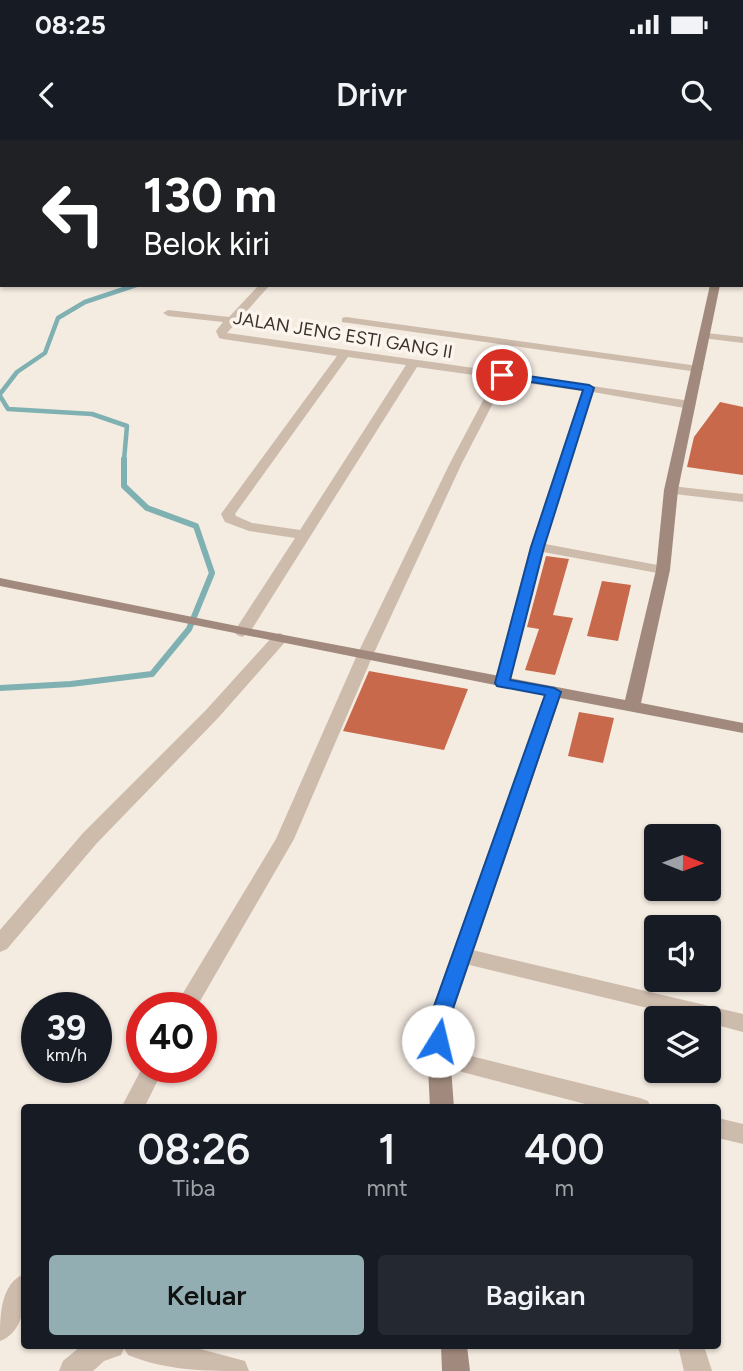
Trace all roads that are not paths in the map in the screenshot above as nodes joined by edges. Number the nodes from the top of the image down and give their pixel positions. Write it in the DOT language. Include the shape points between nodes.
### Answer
graph roads {
  1 [pos="263,287"];
  2 [pos="715,287"];
  3 [pos="169,313"];
  4 [pos="231,320"];
  5 [pos="345,320"];
  6 [pos="706,336"];
  7 [pos="743,340"];
  8 [pos="345,354"];
  9 [pos="414,364"];
  10 [pos="698,369"];
  11 [pos="502,375"];
  12 [pos="589,388"];
  13 [pos="690,405"];
  14 [pos="671,489"];
  15 [pos="743,498"];
  16 [pos="305,535"];
  17 [pos="537,547"];
  18 [pos="663,570"];
  19 [pos="0,582"];
  20 [pos="242,632"];
  21 [pos="280,638"];
  22 [pos="365,655"];
  23 [pos="502,683"];
  24 [pos="554,692"];
  25 [pos="632,706"];
  26 [pos="743,728"];
  27 [pos="0,944"];
  28 [pos="464,956"];
  29 [pos="194,992"];
  30 [pos="743,1023"];
  31 [pos="439,1057"];
  32 [pos="145,1083"];
  33 [pos="134,1104"];
  34 [pos="442,1104"];
  35 [pos="613,1104"];
  36 [pos="721,1129"];
  37 [pos="743,1134"];
  38 [pos="21,1291"];
  39 [pos="0,1328"];
  40 [pos="101,1349"];
  41 [pos="149,1349"];
  42 [pos="454,1349"];
  43 [pos="692,1349"];
  44 [pos="73,1371"];
  45 [pos="235,1371"];
  46 [pos="456,1371"];
  47 [pos="698,1371"];
  1 -- 4 [label="street, JALAN JENG ESTI GANG II"];
  2 -- 6 [label="street"];
  3 -- 4 [label="street"];
  4 -- 8 [label="street, JALAN JENG ESTI GANG II" via="221,331 223,336"];
  5 -- 10 [label="street"];
  6 -- 7 [label="street"];
  6 -- 10 [label="street"];
  8 -- 9 [label="street, JALAN JENG ESTI GANG II"];
  8 -- 16 [label="street" via="228,514 248,527"];
  9 -- 11 [label="street, JALAN JENG ESTI GANG II"];
  9 -- 16 [label="street"];
  10 -- 13 [label="street"];
  11 -- 12 [label="street, JALAN JENG ESTI GANG II"];
  11 -- 22 [label="street"];
  12 -- 13 [label="street, JALAN JENG ESTI GANG II"];
  12 -- 17 [label="street"];
  13 -- 14 [label="street"];
  14 -- 15 [label="street"];
  14 -- 18 [label="street"];
  16 -- 20 [label="street"];
  17 -- 18 [label="street"];
  17 -- 23 [label="street"];
  18 -- 25 [label="street"];
  19 -- 20 [label="street"];
  20 -- 21 [label="street"];
  21 -- 22 [label="street"];
  21 -- 27 [label="street" via="90,838"];
  22 -- 23 [label="street"];
  22 -- 29 [label="street" via="285,839"];
  23 -- 24 [label="street"];
  24 -- 25 [label="street"];
  24 -- 28 [label="street"];
  25 -- 26 [label="street"];
  28 -- 30 [label="street"];
  28 -- 31 [label="street" via="437,1026"];
  31 -- 34 [label="street"];
  31 -- 35 [label="street"];
  32 -- 33 [label="street"];
  36 -- 37 [label="street"];
  38 -- 39 [label="street"];
  40 -- 44 [label="street"];
  41 -- 45 [label="street"];
  42 -- 46 [label="street"];
  43 -- 47 [label="street"];
}
